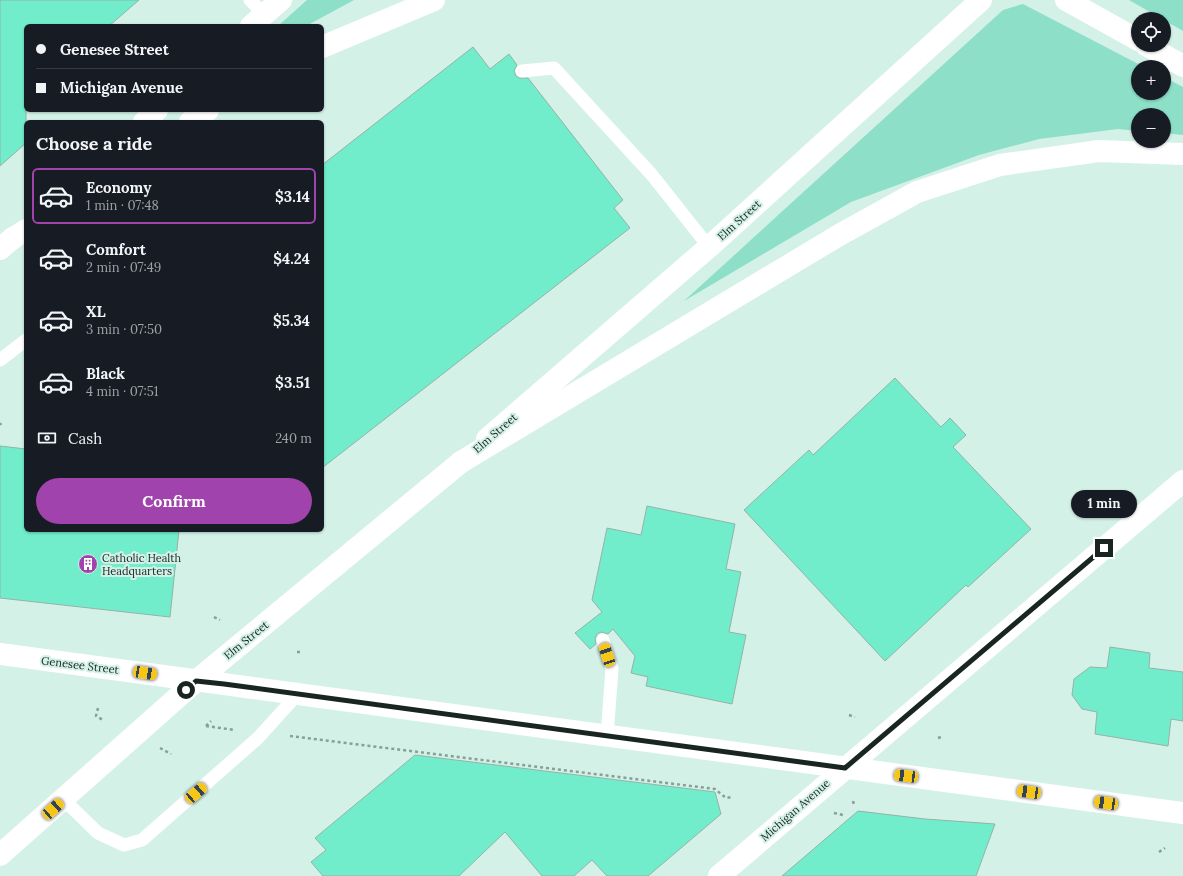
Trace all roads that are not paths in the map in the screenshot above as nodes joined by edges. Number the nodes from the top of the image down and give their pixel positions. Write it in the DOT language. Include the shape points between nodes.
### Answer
graph roads {
  1 [pos="281,0"];
  2 [pos="434,0"];
  3 [pos="981,0"];
  4 [pos="1066,0"];
  5 [pos="255,13"];
  6 [pos="1131,36"];
  7 [pos="324,46"];
  8 [pos="1158,52"];
  9 [pos="1183,66"];
  10 [pos="522,71"];
  11 [pos="155,112"];
  12 [pos="205,112"];
  13 [pos="146,120"];
  14 [pos="193,120"];
  15 [pos="1183,154"];
  16 [pos="709,247"];
  17 [pos="24,342"];
  18 [pos="0,360"];
  19 [pos="461,462"];
  20 [pos="1183,481"];
  21 [pos="603,640"];
  22 [pos="0,654"];
  23 [pos="196,681"];
  24 [pos="297,695"];
  25 [pos="608,736"];
  26 [pos="845,768"];
  27 [pos="63,799"];
  28 [pos="1183,813"];
  29 [pos="0,855"];
  30 [pos="719,876"];
  1 -- 5 [label="main road"];
  2 -- 7 [label="main road"];
  3 -- 16 [label="main road, Elm Street"];
  4 -- 6 [label="main road"];
  8 -- 9 [label="main road"];
  10 -- 16 [label="lane" via="554,68 652,174"];
  11 -- 13 [label="main road"];
  12 -- 14 [label="main road"];
  15 -- 19 [label="main road" via="1098,151 1008,163 917,192 841,234"];
  16 -- 19 [label="main road, Elm Street"];
  17 -- 18 [label="lane"];
  19 -- 23 [label="main road, Elm Street"];
  20 -- 26 [label="main road, Michigan Avenue"];
  21 -- 25 [label="lane" via="612,669"];
  22 -- 23 [label="main road, Genesee Street"];
  23 -- 24 [label="main road, Genesee Street"];
  23 -- 27 [label="main road, Elm Street"];
  24 -- 25 [label="main road, Genesee Street"];
  24 -- 27 [label="lane" via="263,733 142,840 124,845 98,833"];
  25 -- 26 [label="main road, Genesee Street"];
  26 -- 28 [label="main road, Genesee Street"];
  26 -- 30 [label="main road, Michigan Avenue"];
  27 -- 29 [label="main road, Elm Street"];
}
